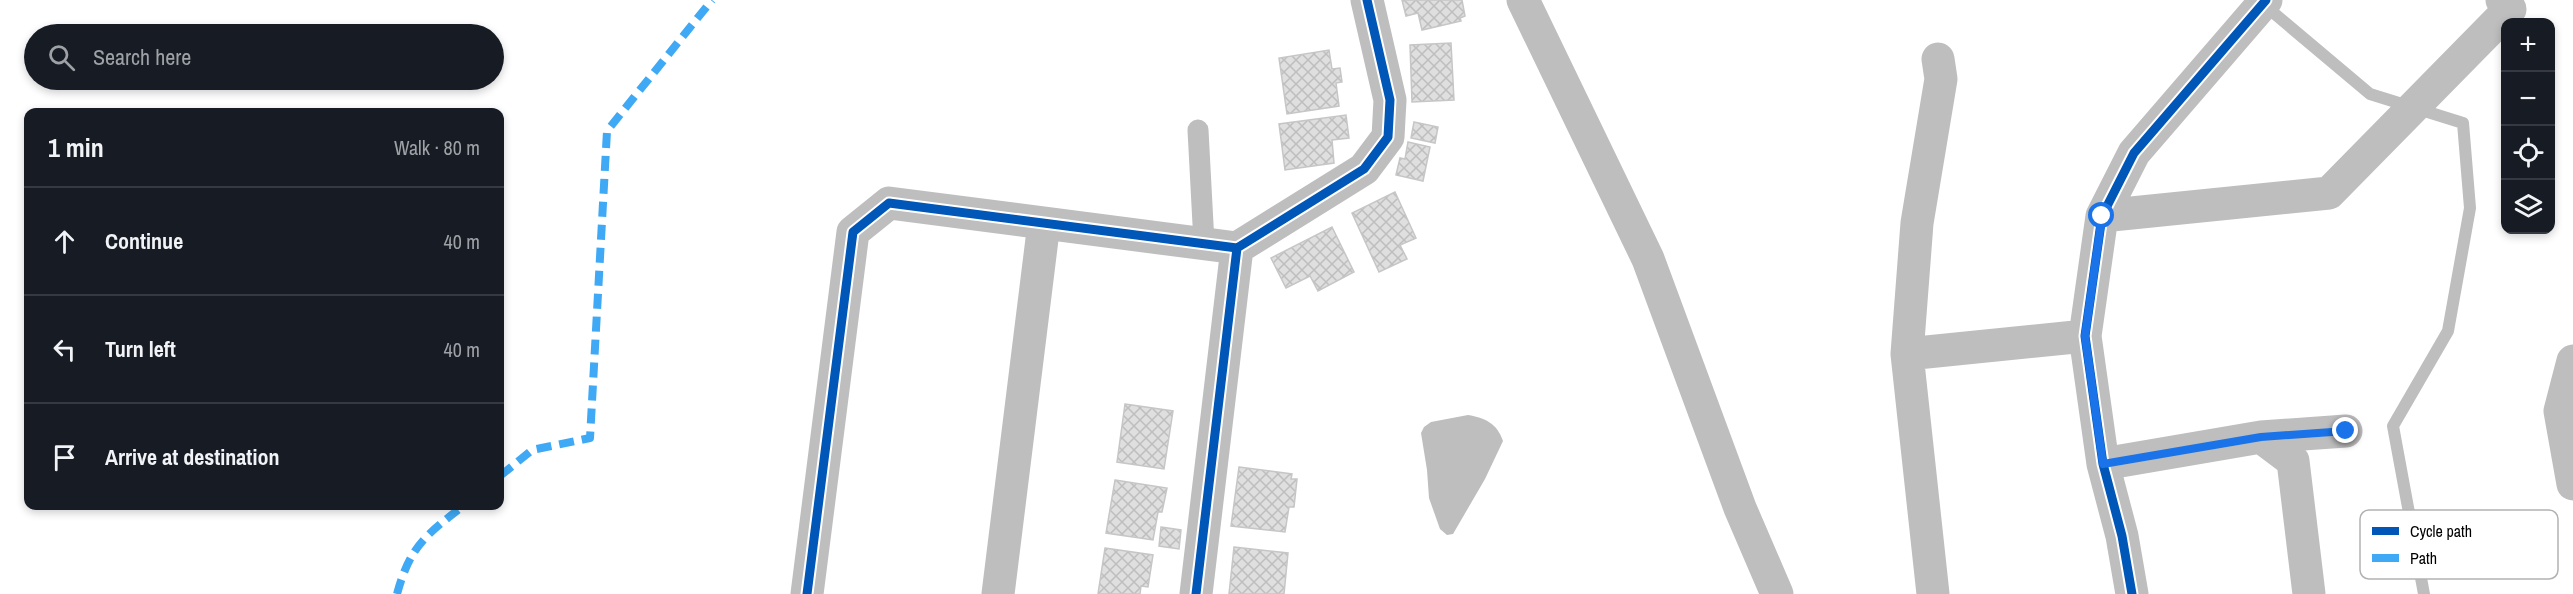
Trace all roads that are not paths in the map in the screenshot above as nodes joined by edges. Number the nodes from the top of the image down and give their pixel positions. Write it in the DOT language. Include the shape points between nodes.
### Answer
graph roads {
  1 [pos="1367,0"];
  2 [pos="1524,0"];
  3 [pos="2266,0"];
  4 [pos="2502,0"];
  5 [pos="1938,59"];
  6 [pos="1198,130"];
  7 [pos="2102,216"];
  8 [pos="1044,223"];
  9 [pos="1204,243"];
  10 [pos="1237,248"];
  11 [pos="2085,336"];
  12 [pos="1907,354"];
  13 [pos="2573,361"];
  14 [pos="2346,431"];
  15 [pos="2261,437"];
  16 [pos="2103,464"];
  17 [pos="2573,484"];
  18 [pos="807,594"];
  19 [pos="998,594"];
  20 [pos="1196,594"];
  21 [pos="1777,594"];
  22 [pos="1933,594"];
  23 [pos="2132,594"];
  24 [pos="2309,594"];
  1 -- 10 [label="street" via="1390,100 1388,137 1364,169"];
  2 -- 21 [label="street" via="1648,258 1740,508"];
  3 -- 7 [label="street" via="2134,153"];
  4 -- 7 [label="street" via="2510,9 2329,193"];
  5 -- 12 [label="street" via="1941,79 1917,223"];
  6 -- 9 [label="lane"];
  7 -- 11 [label="street"];
  8 -- 9 [label="street"];
  8 -- 18 [label="street" via="889,203 853,232"];
  8 -- 19 [label="street"];
  9 -- 10 [label="street"];
  10 -- 20 [label="street"];
  11 -- 12 [label="street"];
  11 -- 16 [label="street"];
  12 -- 22 [label="street"];
  13 -- 17 [label="street" via="2560,411"];
  14 -- 15 [label="street"];
  15 -- 16 [label="street"];
  15 -- 24 [label="street" via="2293,461"];
  16 -- 23 [label="street"];
}
